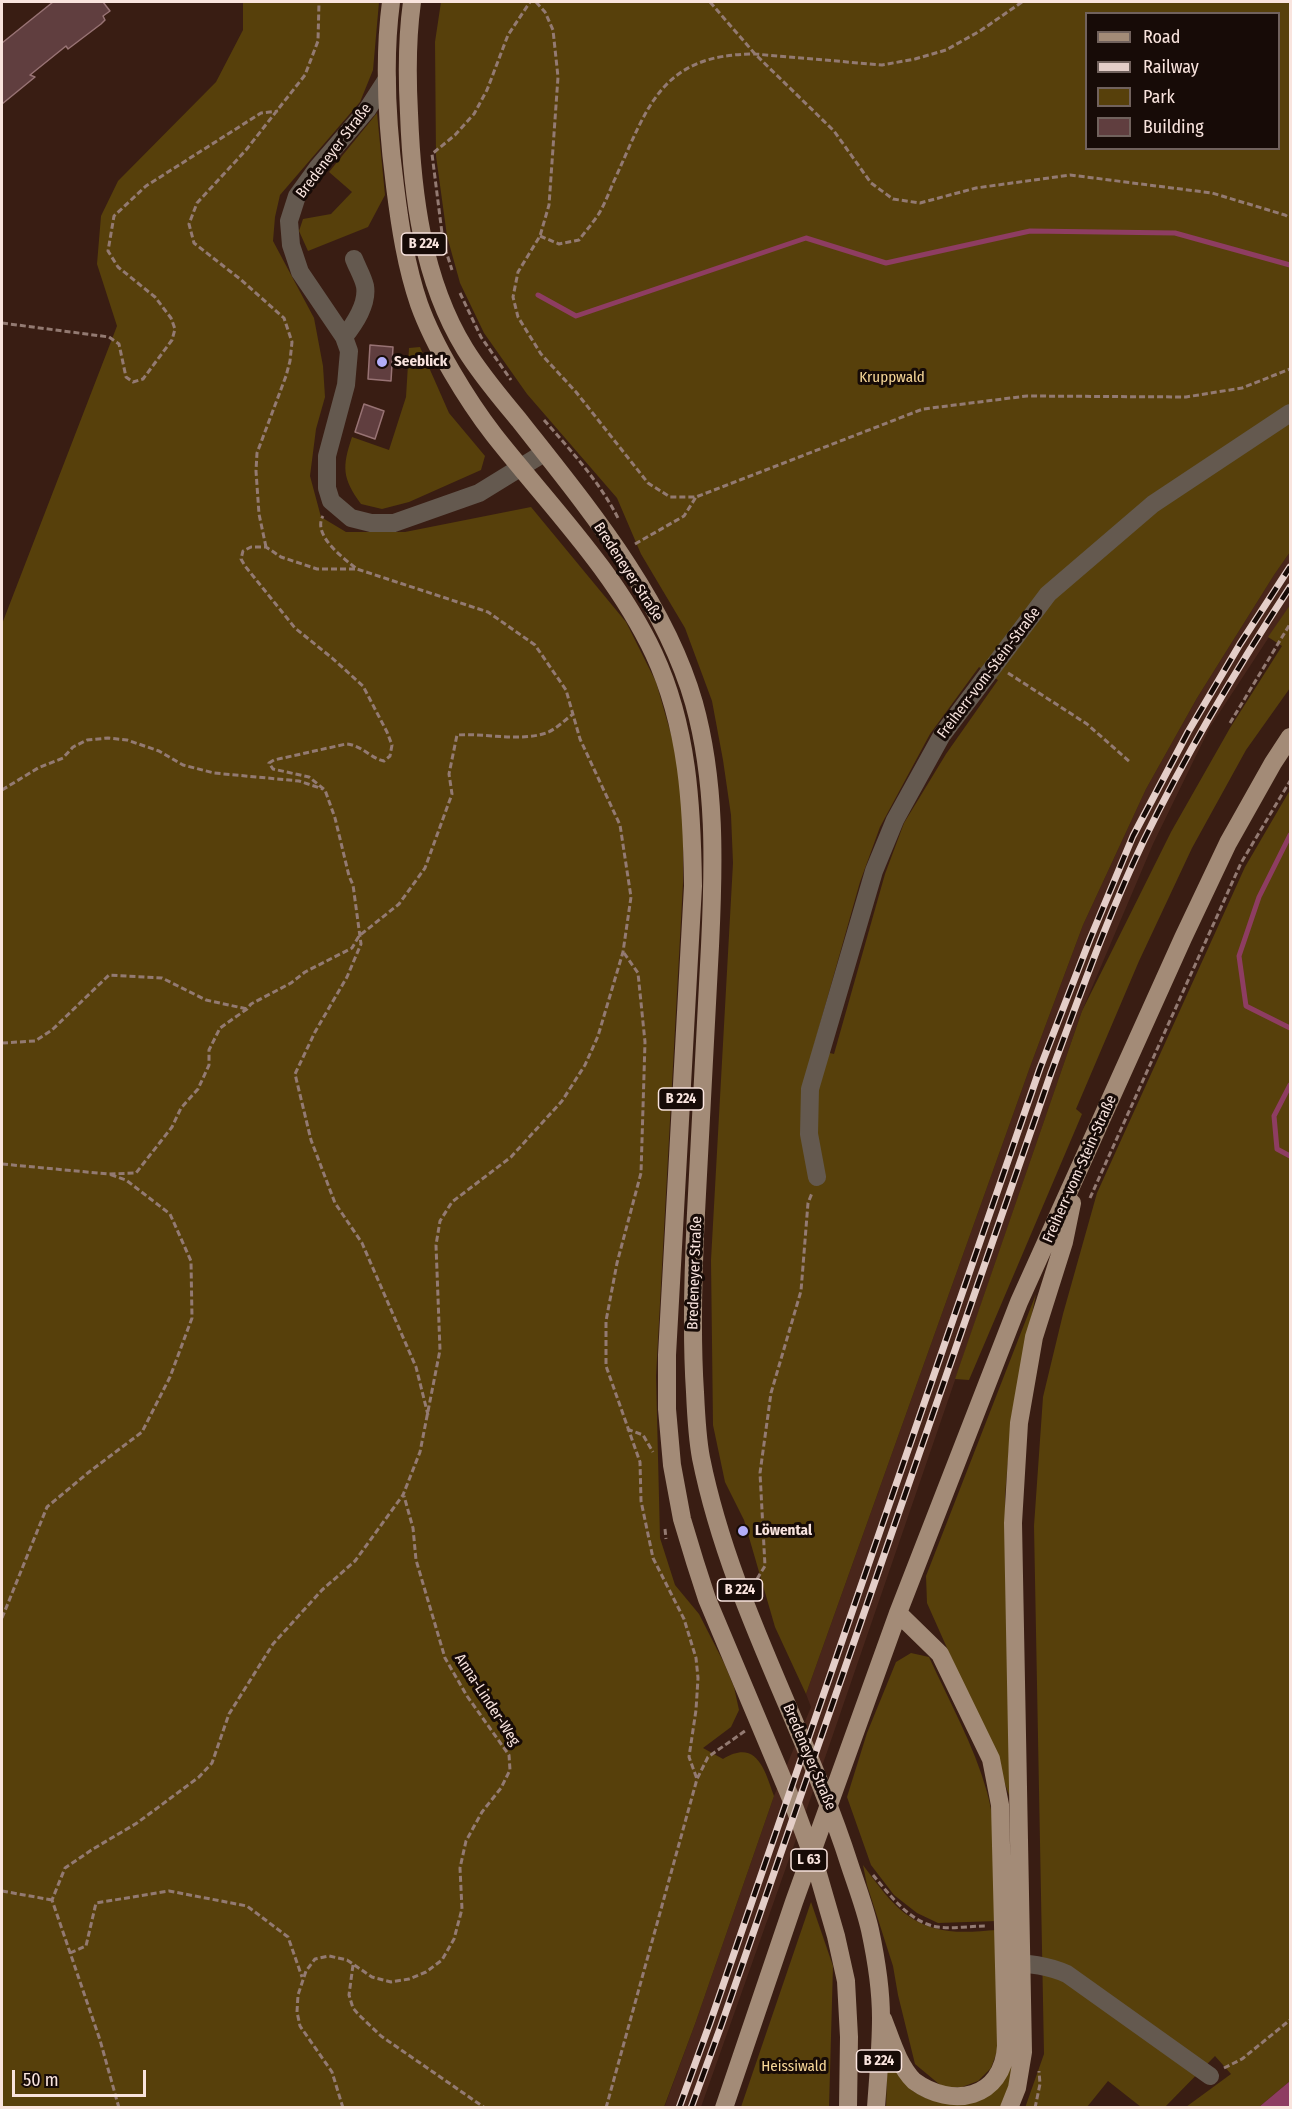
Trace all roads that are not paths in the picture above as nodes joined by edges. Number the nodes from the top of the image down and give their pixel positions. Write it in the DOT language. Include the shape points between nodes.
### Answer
graph roads {
  1 [pos="391,2"];
  2 [pos="412,2"];
  3 [pos="387,79"];
  4 [pos="354,259"];
  5 [pos="344,337"];
  6 [pos="1290,413"];
  7 [pos="544,453"];
  8 [pos="521,467"];
  9 [pos="1290,737"];
  10 [pos="1078,1173"];
  11 [pos="817,1177"];
  12 [pos="898,1613"];
  13 [pos="1013,1963"];
  14 [pos="881,2014"];
  15 [pos="1210,2076"];
  16 [pos="724,2108"];
  17 [pos="848,2108"];
  18 [pos="876,2108"];
  19 [pos="1009,2108"];
  1 -- 3 [label="main road, Bredeneyer Straße / B 224"];
  2 -- 7 [label="main road, Bredeneyer Straße / B 224" via="410,148 427,257 440,299 462,344"];
  3 -- 5 [label="street, Bredeneyer Straße" via="367,110 297,196 289,221 291,245 300,272"];
  3 -- 8 [label="main road, Bredeneyer Straße / B 224" via="390,150 399,216 406,261 420,306 475,409"];
  4 -- 5 [label="street" via="365,286 363,308"];
  5 -- 8 [label="street, Bredeneyer Straße" via="349,351 346,386 327,456 327,488 331,501 351,518 394,523 479,493"];
  6 -- 11 [label="street, Freiherr-vom-Stein-Straße" via="1153,504 1048,594 942,735 895,820 874,871 810,1089 809,1134"];
  7 -- 8 [label="street"];
  7 -- 14 [label="main road, Bredeneyer Straße / B 224" via="651,602 675,650 694,703 713,817 713,886 692,1286 695,1407 701,1457 722,1539 751,1621 841,1838 869,1925"];
  8 -- 17 [label="main road, Bredeneyer Straße / B 224" via="633,612 675,709 686,762 692,815 693,886 667,1355 672,1465 682,1519 707,1599 776,1760 822,1883 846,1981"];
  9 -- 10 [label="main road, Freiherr-vom-Stein-Straße / L 63" via="1228,843"];
  10 -- 12 [label="main road, Freiherr-vom-Stein-Straße / L 63" via="1018,1302"];
  10 -- 13 [label="main road" via="1064,1242 1034,1336 1019,1423 1013,1523"];
  12 -- 13 [label="main road" via="940,1654 991,1759 1000,1805"];
  12 -- 16 [label="main road, L 63"];
  13 -- 14 [label="main road" via="1004,2062 993,2085 975,2097 946,2100 916,2084 903,2068"];
  13 -- 15 [label="street" via="1051,1967 1067,1974"];
  13 -- 19 [label="main road" via="1023,2052"];
  14 -- 18 [label="main road, Bredeneyer Straße / B 224"];
}
